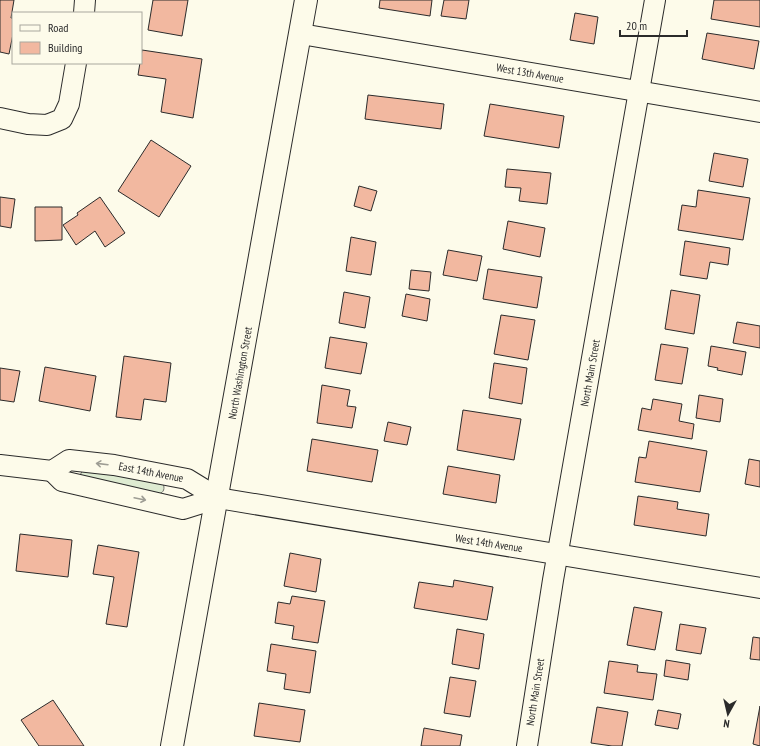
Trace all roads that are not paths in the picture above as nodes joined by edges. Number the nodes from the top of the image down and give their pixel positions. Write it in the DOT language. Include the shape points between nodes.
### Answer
graph roads {
  1 [pos="85,0"];
  2 [pos="306,0"];
  3 [pos="655,0"];
  4 [pos="84,12"];
  5 [pos="301,34"];
  6 [pos="76,64"];
  7 [pos="640,91"];
  8 [pos="760,112"];
  9 [pos="0,118"];
  10 [pos="0,465"];
  11 [pos="52,471"];
  12 [pos="218,498"];
  13 [pos="558,554"];
  14 [pos="760,588"];
  15 [pos="172,746"];
  16 [pos="527,746"];
  1 -- 4 [label="street"];
  2 -- 5 [label="main road, North Washington Street"];
  3 -- 7 [label="street, North Main Street"];
  5 -- 7 [label="street, West 13th Avenue"];
  5 -- 12 [label="main road, North Washington Street"];
  6 -- 9 [label="street" via="69,104 62,119 47,125"];
  7 -- 8 [label="street, West 13th Avenue"];
  7 -- 13 [label="street, North Main Street"];
  10 -- 11 [label="street"];
  11 -- 12 [label="street, one-way" via="62,481 183,508"];
  12 -- 11 [label="street, East 14th Avenue, one-way" via="187,479 114,465 69,460"];
  12 -- 13 [label="street, West 14th Avenue"];
  12 -- 15 [label="main road, North Washington Street"];
  13 -- 14 [label="street, West 14th Avenue"];
  13 -- 16 [label="street, North Main Street"];
}
